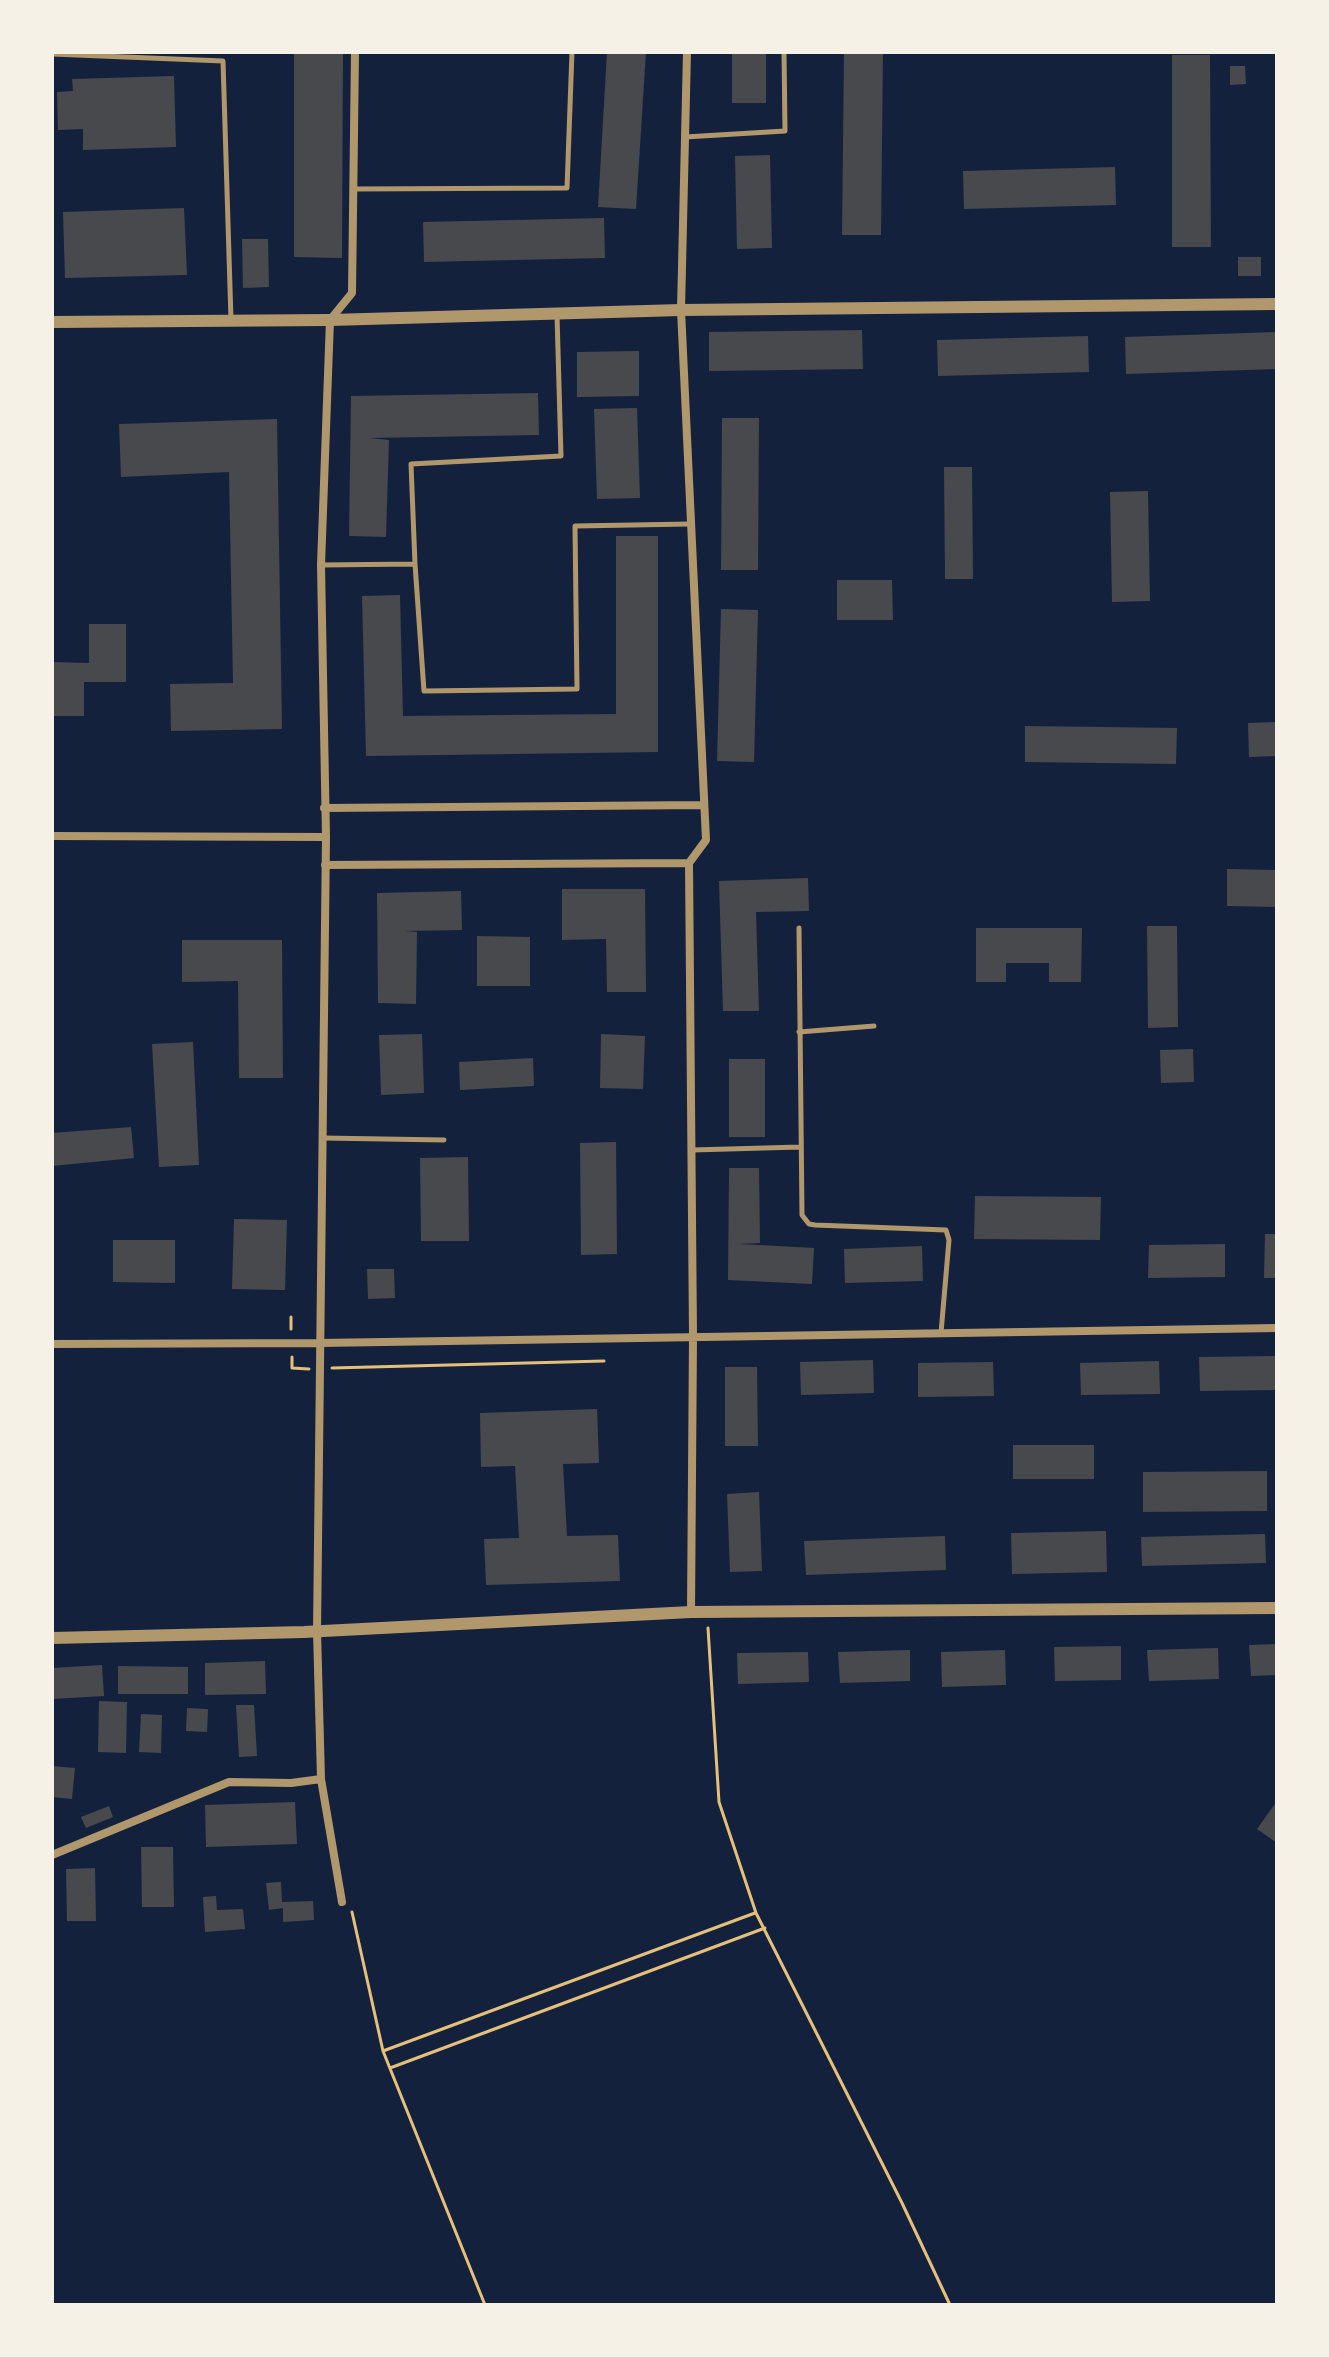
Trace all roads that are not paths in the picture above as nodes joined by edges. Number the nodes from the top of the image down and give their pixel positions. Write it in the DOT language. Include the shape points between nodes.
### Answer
graph roads {
  1 [pos="355,52"];
  2 [pos="572,52"];
  3 [pos="687,52"];
  4 [pos="784,52"];
  5 [pos="52,54"];
  6 [pos="685,137"];
  7 [pos="354,189"];
  8 [pos="1277,304"];
  9 [pos="681,310"];
  10 [pos="557,314"];
  11 [pos="330,320"];
  12 [pos="231,321"];
  13 [pos="52,322"];
  14 [pos="690,524"];
  15 [pos="415,564"];
  16 [pos="321,565"];
  17 [pos="703,805"];
  18 [pos="324,808"];
  19 [pos="52,836"];
  20 [pos="326,837"];
  21 [pos="689,863"];
  22 [pos="325,865"];
  23 [pos="799,928"];
  24 [pos="874,1026"];
  25 [pos="799,1032"];
  26 [pos="322,1138"];
  27 [pos="444,1140"];
  28 [pos="800,1147"];
  29 [pos="692,1150"];
  30 [pos="1277,1328"];
  31 [pos="941,1333"];
  32 [pos="693,1336"];
  33 [pos="320,1343"];
  34 [pos="52,1344"];
  35 [pos="1277,1608"];
  36 [pos="691,1612"];
  37 [pos="317,1631"];
  38 [pos="52,1638"];
  39 [pos="321,1779"];
  40 [pos="52,1855"];
  41 [pos="346,1901"];
  1 -- 7 [label="street"];
  2 -- 7 [label="lane" via="567,188"];
  3 -- 6 [label="street"];
  4 -- 6 [label="lane" via="785,131"];
  5 -- 12 [label="lane" via="223,61"];
  6 -- 9 [label="street"];
  7 -- 11 [label="street" via="352,293"];
  8 -- 9 [label="street"];
  9 -- 10 [label="street"];
  9 -- 14 [label="street"];
  10 -- 11 [label="street"];
  10 -- 15 [label="lane" via="561,456 411,464"];
  11 -- 12 [label="street"];
  11 -- 16 [label="street"];
  12 -- 13 [label="street"];
  14 -- 15 [label="lane" via="575,526 577,689 424,691"];
  14 -- 17 [label="street"];
  15 -- 16 [label="lane"];
  16 -- 18 [label="street"];
  17 -- 18 [label="street"];
  17 -- 21 [label="street" via="706,840"];
  18 -- 20 [label="street"];
  19 -- 20 [label="street"];
  20 -- 22 [label="street"];
  21 -- 22 [label="street"];
  21 -- 29 [label="street"];
  22 -- 26 [label="street"];
  23 -- 25 [label="lane"];
  24 -- 25 [label="lane"];
  25 -- 28 [label="lane"];
  26 -- 27 [label="lane"];
  26 -- 33 [label="street"];
  28 -- 29 [label="lane"];
  28 -- 31 [label="lane" via="800,1210 809,1224 949,1232"];
  29 -- 32 [label="street"];
  30 -- 31 [label="street"];
  31 -- 32 [label="street"];
  32 -- 33 [label="street"];
  32 -- 36 [label="street"];
  33 -- 34 [label="street"];
  33 -- 37 [label="street"];
  35 -- 36 [label="street"];
  36 -- 37 [label="street"];
  37 -- 38 [label="street"];
  37 -- 39 [label="street"];
  39 -- 40 [label="street" via="229,1782"];
  39 -- 41 [label="street"];
}
